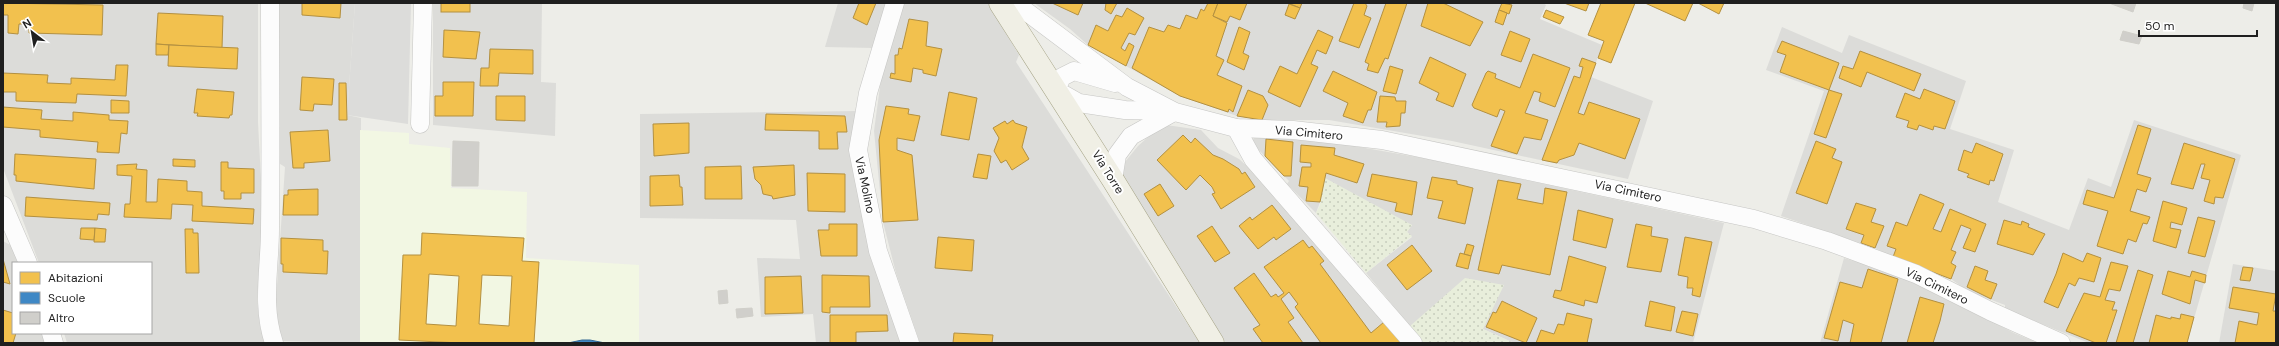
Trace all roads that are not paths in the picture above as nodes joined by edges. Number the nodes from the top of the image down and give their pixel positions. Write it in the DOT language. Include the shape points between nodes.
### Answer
graph roads {
  1 [pos="270,3"];
  2 [pos="423,3"];
  3 [pos="895,3"];
  4 [pos="1000,3"];
  5 [pos="1015,3"];
  6 [pos="1127,87"];
  7 [pos="1056,90"];
  8 [pos="1175,112"];
  9 [pos="420,124"];
  10 [pos="1236,128"];
  11 [pos="1113,180"];
  12 [pos="3,205"];
  13 [pos="3,234"];
  14 [pos="25,256"];
  15 [pos="274,343"];
  16 [pos="910,343"];
  17 [pos="1213,343"];
  18 [pos="1413,343"];
  19 [pos="2061,343"];
  1 -- 15 [label="street" via="270,231 266,302 268,325"];
  2 -- 9 [label="street"];
  3 -- 16 [label="street, Via Molino" via="868,93 858,150 878,251"];
  4 -- 7 [label="main road, Via Torre"];
  5 -- 6 [label="street, Via Cimitero"];
  6 -- 7 [label="street, Via Cimitero" via="1074,72 1062,77"];
  6 -- 8 [label="street, Via Cimitero"];
  7 -- 8 [label="street, Via Cimitero" via="1080,102 1125,110"];
  7 -- 11 [label="main road, Via Torre"];
  8 -- 10 [label="street, Via Cimitero"];
  8 -- 11 [label="street" via="1131,136 1116,155"];
  10 -- 18 [label="street" via="1253,159"];
  10 -- 19 [label="street, Via Cimitero" via="1293,130 1382,140 1754,219 1827,241 1916,274 1990,312"];
  11 -- 17 [label="main road, Via Torre"];
  12 -- 14 [label="street"];
  13 -- 14 [label="street" via="10,237"];
}
